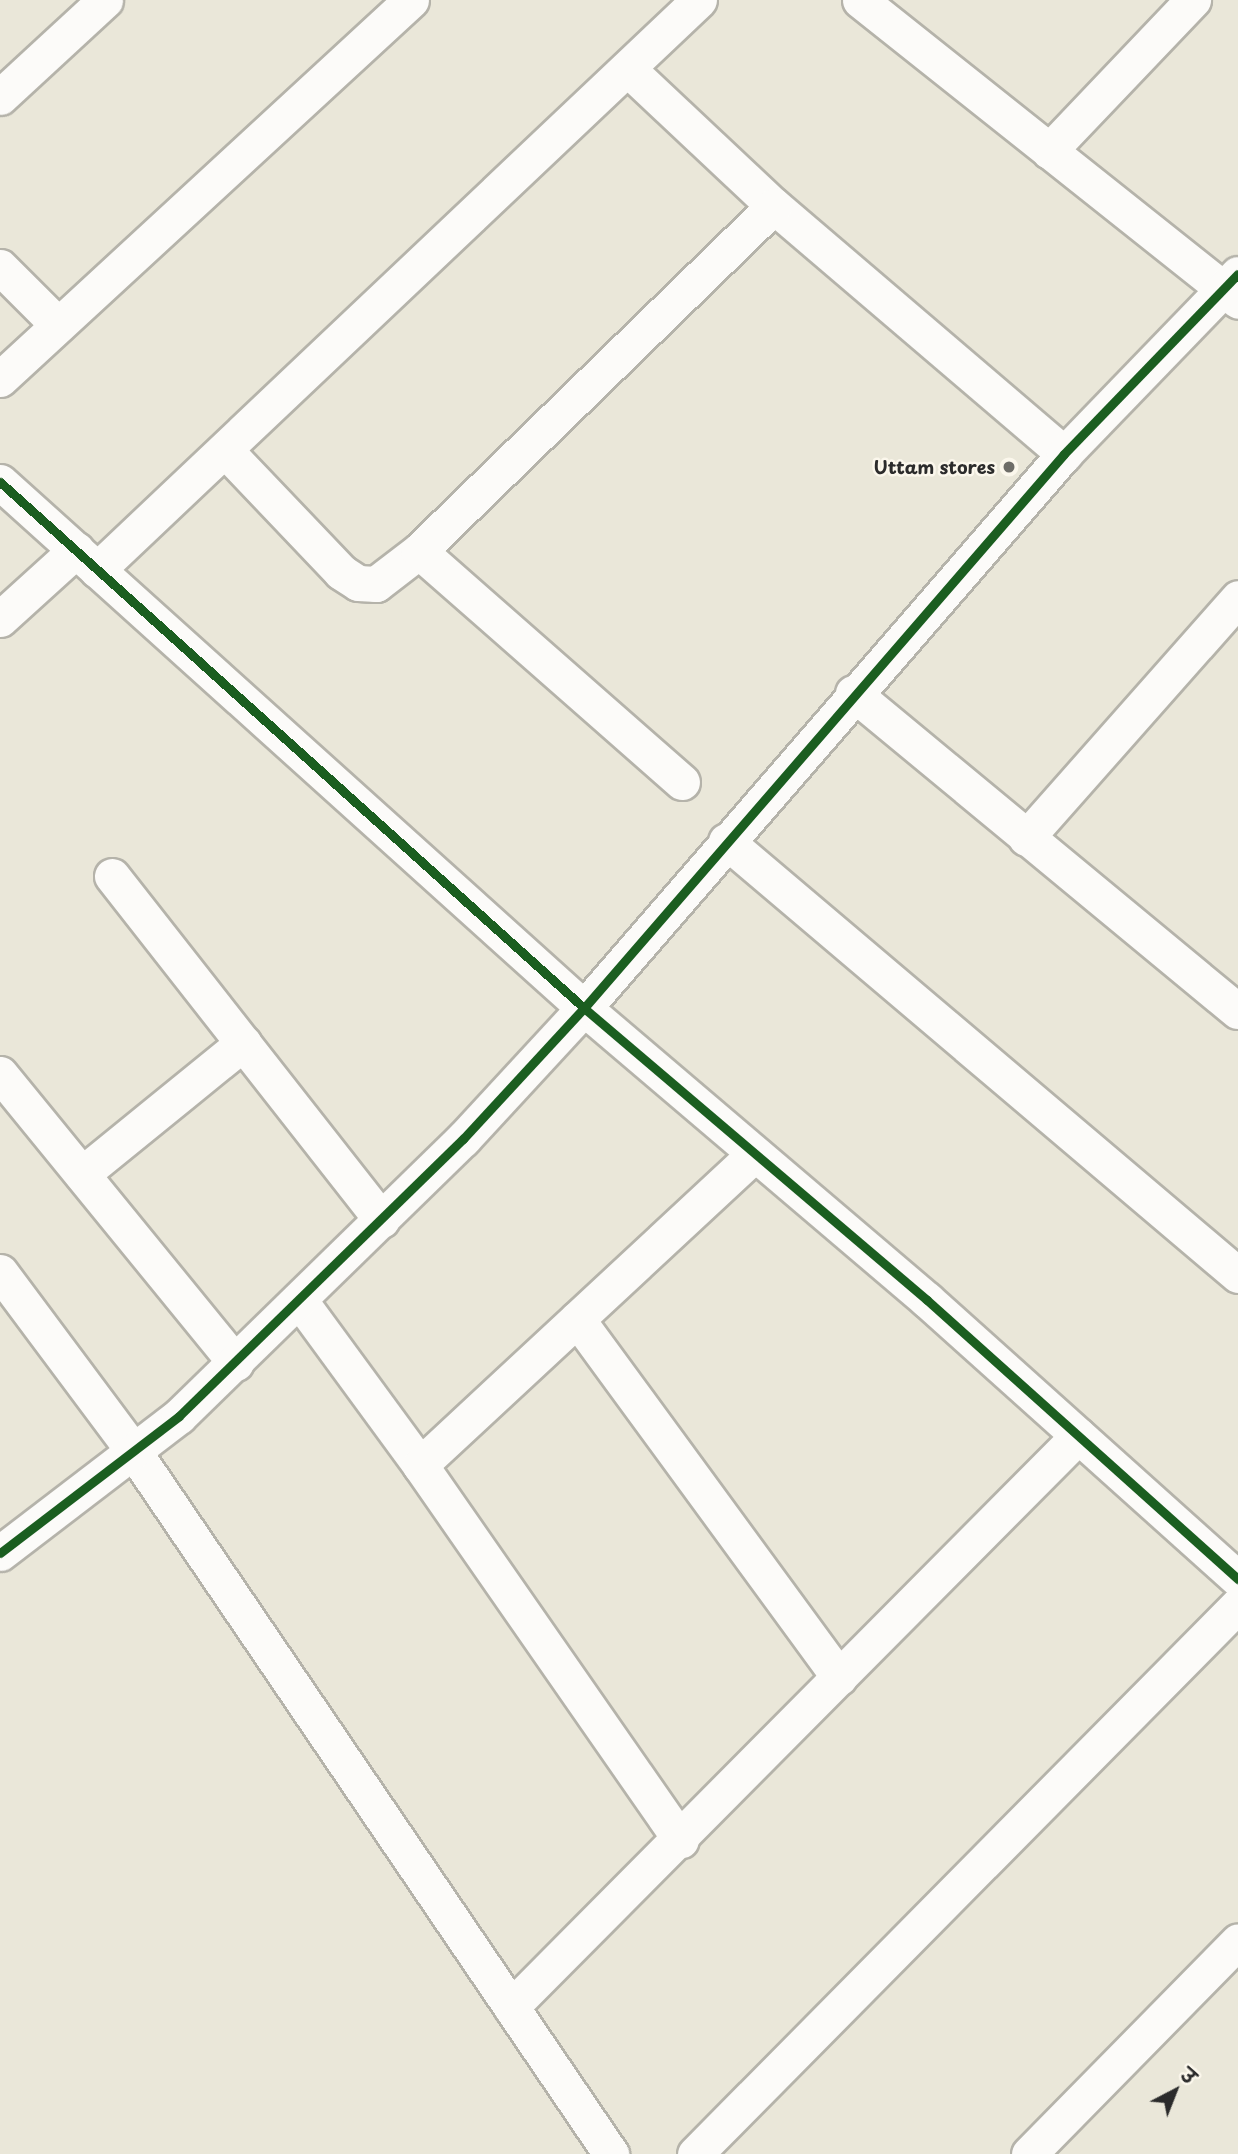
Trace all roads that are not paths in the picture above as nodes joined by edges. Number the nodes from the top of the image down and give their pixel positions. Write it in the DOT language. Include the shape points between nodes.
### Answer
graph roads {
  1 [pos="105,0"];
  2 [pos="411,0"];
  3 [pos="699,0"];
  4 [pos="860,0"];
  5 [pos="1193,0"];
  6 [pos="629,70"];
  7 [pos="0,97"];
  8 [pos="1049,150"];
  9 [pos="774,206"];
  10 [pos="0,267"];
  11 [pos="1234,288"];
  12 [pos="58,325"];
  13 [pos="0,379"];
  14 [pos="225,450"];
  15 [pos="1065,454"];
  16 [pos="0,482"];
  17 [pos="419,551"];
  18 [pos="87,560"];
  19 [pos="1238,598"];
  20 [pos="0,619"];
  21 [pos="853,693"];
  22 [pos="682,782"];
  23 [pos="1026,838"];
  24 [pos="726,841"];
  25 [pos="113,876"];
  26 [pos="583,1008"];
  27 [pos="1238,1011"];
  28 [pos="243,1043"];
  29 [pos="0,1074"];
  30 [pos="755,1154"];
  31 [pos="82,1174"];
  32 [pos="382,1220"];
  33 [pos="0,1272"];
  34 [pos="1238,1275"];
  35 [pos="300,1301"];
  36 [pos="577,1319"];
  37 [pos="236,1363"];
  38 [pos="1078,1436"];
  39 [pos="134,1452"];
  40 [pos="421,1465"];
  41 [pos="0,1553"];
  42 [pos="1238,1578"];
  43 [pos="1238,1605"];
  44 [pos="839,1677"];
  45 [pos="681,1840"];
  46 [pos="1238,1941"];
  47 [pos="511,2007"];
  48 [pos="611,2154"];
  49 [pos="695,2154"];
  50 [pos="1029,2154"];
  1 -- 7 [label="street"];
  2 -- 12 [label="street"];
  3 -- 6 [label="street"];
  4 -- 8 [label="street"];
  5 -- 8 [label="street"];
  6 -- 9 [label="street"];
  6 -- 14 [label="street"];
  8 -- 11 [label="street"];
  9 -- 15 [label="street"];
  9 -- 17 [label="street"];
  10 -- 12 [label="street"];
  11 -- 15 [label="street"];
  12 -- 13 [label="street"];
  14 -- 17 [label="street" via="341,572 358,583 376,584"];
  14 -- 18 [label="street"];
  15 -- 21 [label="street"];
  16 -- 18 [label="street"];
  17 -- 22 [label="street"];
  18 -- 20 [label="street"];
  18 -- 26 [label="street"];
  19 -- 23 [label="street"];
  21 -- 23 [label="street"];
  21 -- 24 [label="street"];
  23 -- 27 [label="street"];
  24 -- 26 [label="street"];
  24 -- 34 [label="street"];
  25 -- 28 [label="street"];
  26 -- 30 [label="street"];
  26 -- 32 [label="street"];
  28 -- 31 [label="street"];
  28 -- 32 [label="street"];
  29 -- 31 [label="street"];
  30 -- 36 [label="street"];
  30 -- 38 [label="street"];
  31 -- 37 [label="street"];
  32 -- 35 [label="street"];
  33 -- 39 [label="street"];
  35 -- 37 [label="street"];
  35 -- 40 [label="street"];
  36 -- 40 [label="street"];
  36 -- 44 [label="street"];
  37 -- 39 [label="street"];
  38 -- 42 [label="street"];
  38 -- 44 [label="street"];
  39 -- 41 [label="street"];
  39 -- 47 [label="street"];
  40 -- 45 [label="street"];
  43 -- 49 [label="street"];
  44 -- 45 [label="street"];
  45 -- 47 [label="street"];
  46 -- 50 [label="street"];
  47 -- 48 [label="street"];
}
